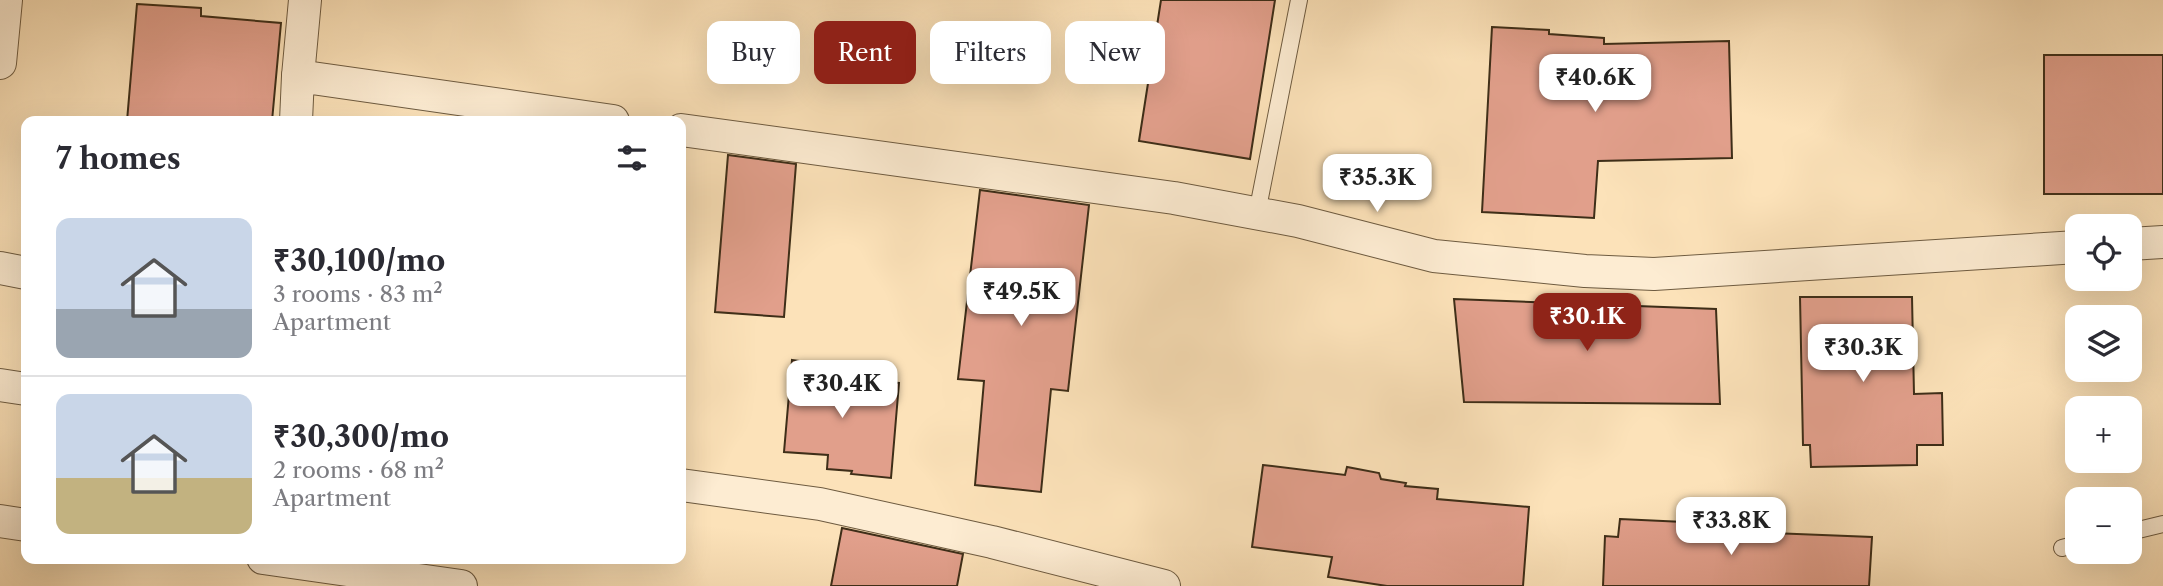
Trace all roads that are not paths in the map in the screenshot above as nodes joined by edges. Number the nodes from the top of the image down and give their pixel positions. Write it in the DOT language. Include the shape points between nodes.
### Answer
graph roads {
  1 [pos="6,0"];
  2 [pos="305,0"];
  3 [pos="1299,0"];
  4 [pos="0,63"];
  5 [pos="298,76"];
  6 [pos="296,116"];
  7 [pos="578,116"];
  8 [pos="686,131"];
  9 [pos="1258,213"];
  10 [pos="2163,242"];
  11 [pos="2142,243"];
  12 [pos="2065,248"];
  13 [pos="0,268"];
  14 [pos="21,272"];
  15 [pos="0,385"];
  16 [pos="21,388"];
  17 [pos="686,486"];
  18 [pos="0,521"];
  19 [pos="21,524"];
  20 [pos="2163,524"];
  21 [pos="2142,529"];
  22 [pos="305,564"];
  23 [pos="461,586"];
  24 [pos="1160,586"];
  1 -- 4 [label="street"];
  2 -- 5 [label="street"];
  3 -- 9 [label="lane"];
  5 -- 6 [label="street"];
  5 -- 7 [label="street"];
  8 -- 9 [label="street"];
  9 -- 12 [label="street" via="1434,256 1654,274"];
  10 -- 11 [label="street"];
  13 -- 14 [label="street"];
  15 -- 16 [label="street"];
  17 -- 24 [label="street" via="820,504"];
  18 -- 19 [label="street"];
  20 -- 21 [label="lane"];
  22 -- 23 [label="street"];
}
